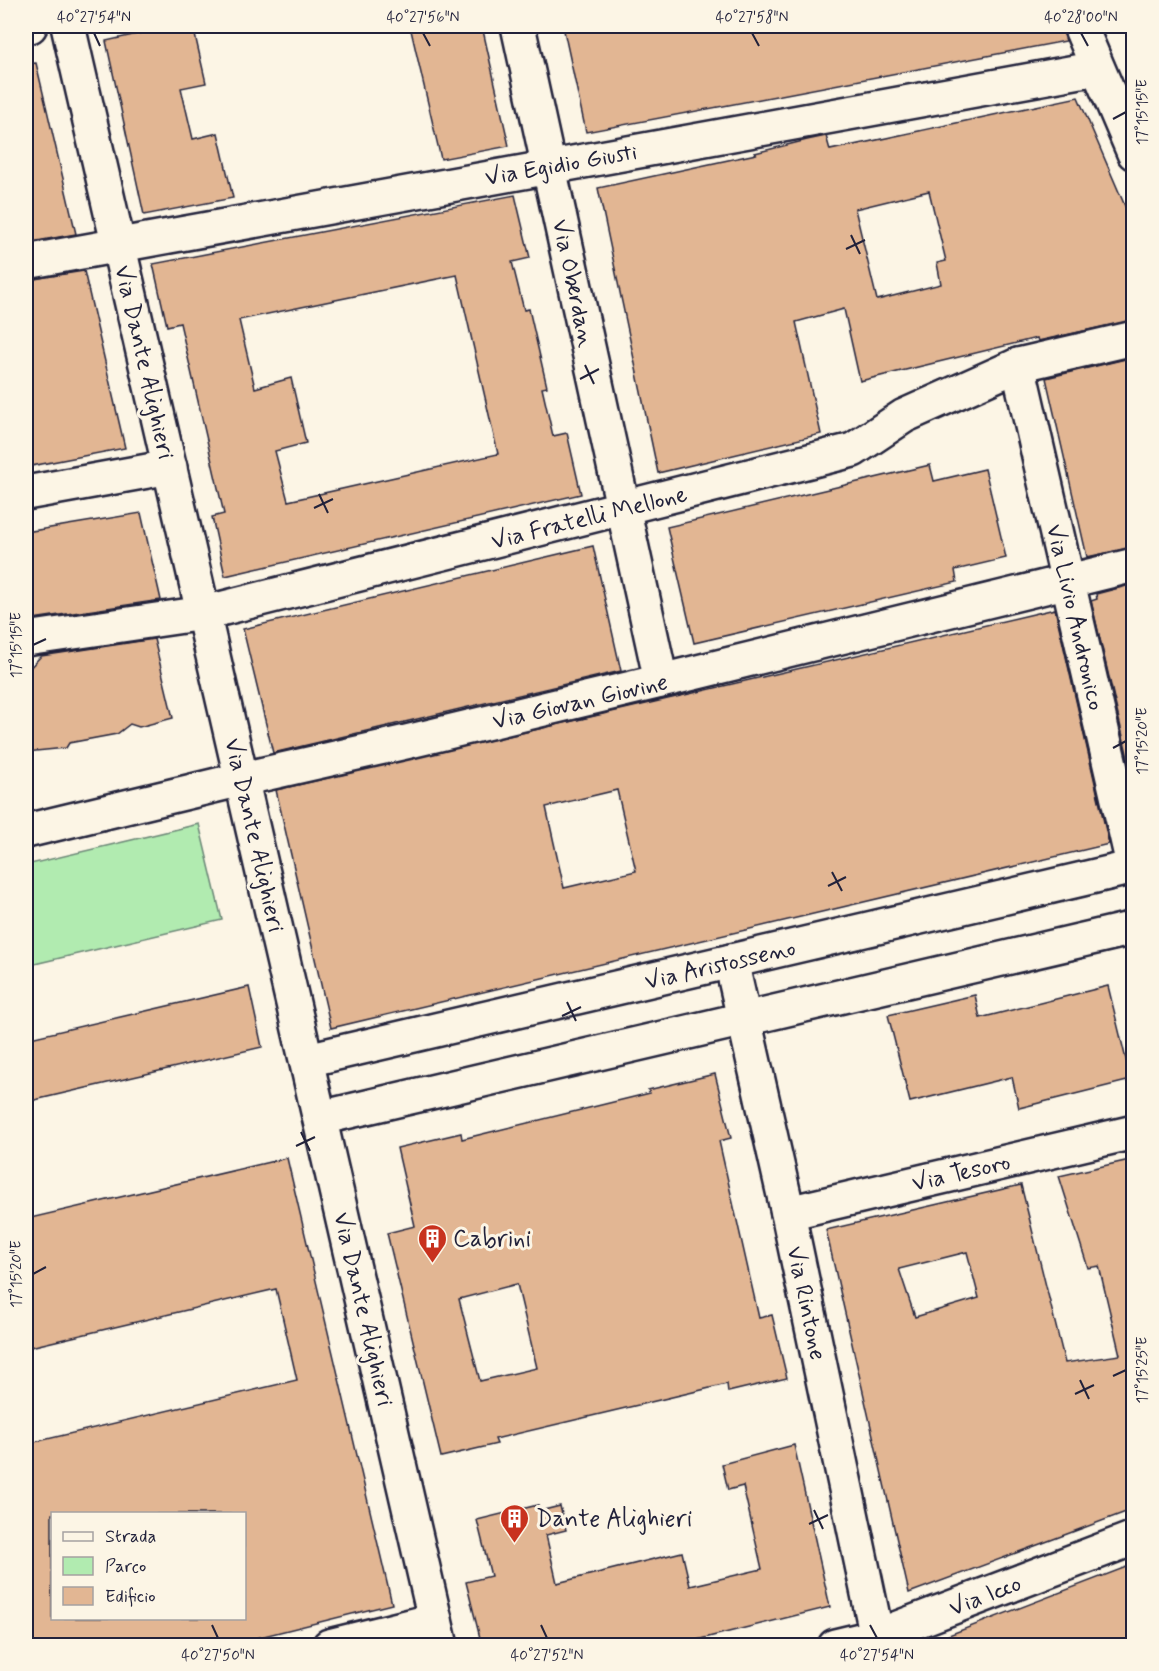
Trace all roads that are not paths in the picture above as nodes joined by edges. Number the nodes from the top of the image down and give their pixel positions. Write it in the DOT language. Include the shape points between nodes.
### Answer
graph roads {
  1 [pos="68,26"];
  2 [pos="518,26"];
  3 [pos="1080,26"];
  4 [pos="1097,68"];
  5 [pos="1134,153"];
  6 [pos="549,166"];
  7 [pos="118,245"];
  8 [pos="26,262"];
  9 [pos="1134,338"];
  10 [pos="1018,364"];
  11 [pos="170,467"];
  12 [pos="26,493"];
  13 [pos="623,509"];
  14 [pos="1134,565"];
  15 [pos="1068,580"];
  16 [pos="204,613"];
  17 [pos="26,639"];
  18 [pos="661,681"];
  19 [pos="242,779"];
  20 [pos="26,831"];
  21 [pos="1133,868"];
  22 [pos="1134,928"];
  23 [pos="731,962"];
  24 [pos="743,1019"];
  25 [pos="307,1060"];
  26 [pos="320,1118"];
  27 [pos="1134,1132"];
  28 [pos="788,1213"];
  29 [pos="1134,1538"];
  30 [pos="438,1633"];
  31 [pos="878,1641"];
  32 [pos="329,1646"];
  33 [pos="835,1646"];
  1 -- 7 [label="street, Via Dante Alighieri"];
  2 -- 6 [label="street, Via Oberdan"];
  3 -- 4 [label="street"];
  4 -- 5 [label="street"];
  4 -- 6 [label="street, Via Egidio Giusti"];
  6 -- 7 [label="street, Via Egidio Giusti"];
  6 -- 13 [label="street, Via Oberdan"];
  7 -- 8 [label="street, Via Egidio Giusti"];
  7 -- 11 [label="street, Via Dante Alighieri"];
  9 -- 10 [label="street, Via Fratelli Mellone"];
  10 -- 13 [label="street, Via Fratelli Mellone" via="904,416 853,450"];
  10 -- 15 [label="street, Via Livio Andronico"];
  11 -- 12 [label="street"];
  11 -- 16 [label="street, Via Dante Alighieri"];
  13 -- 16 [label="street, Via Fratelli Mellone"];
  13 -- 18 [label="street, Via Oberdan"];
  14 -- 15 [label="street, Via Giovan Giovine"];
  15 -- 18 [label="street, Via Giovan Giovine"];
  15 -- 21 [label="street, Via Livio Andronico"];
  16 -- 17 [label="street, Via Fratelli Mellone"];
  16 -- 19 [label="street, Via Dante Alighieri"];
  18 -- 19 [label="street, Via Giovan Giovine"];
  19 -- 20 [label="street, Via Giovan Giovine"];
  19 -- 25 [label="street, Via Dante Alighieri"];
  21 -- 23 [label="street, Via Aristosseno"];
  22 -- 24 [label="street"];
  23 -- 24 [label="street, Via Rintone"];
  23 -- 25 [label="street, Via Aristosseno"];
  24 -- 26 [label="street"];
  24 -- 28 [label="street, Via Rintone"];
  25 -- 26 [label="street, Via Dante Alighieri"];
  26 -- 30 [label="street, Via Dante Alighieri"];
  27 -- 28 [label="street, Via Tesoro"];
  28 -- 31 [label="street, Via Rintone"];
  29 -- 31 [label="street, Via Icco"];
  30 -- 32 [label="street"];
  31 -- 33 [label="street, Via Icco"];
}
